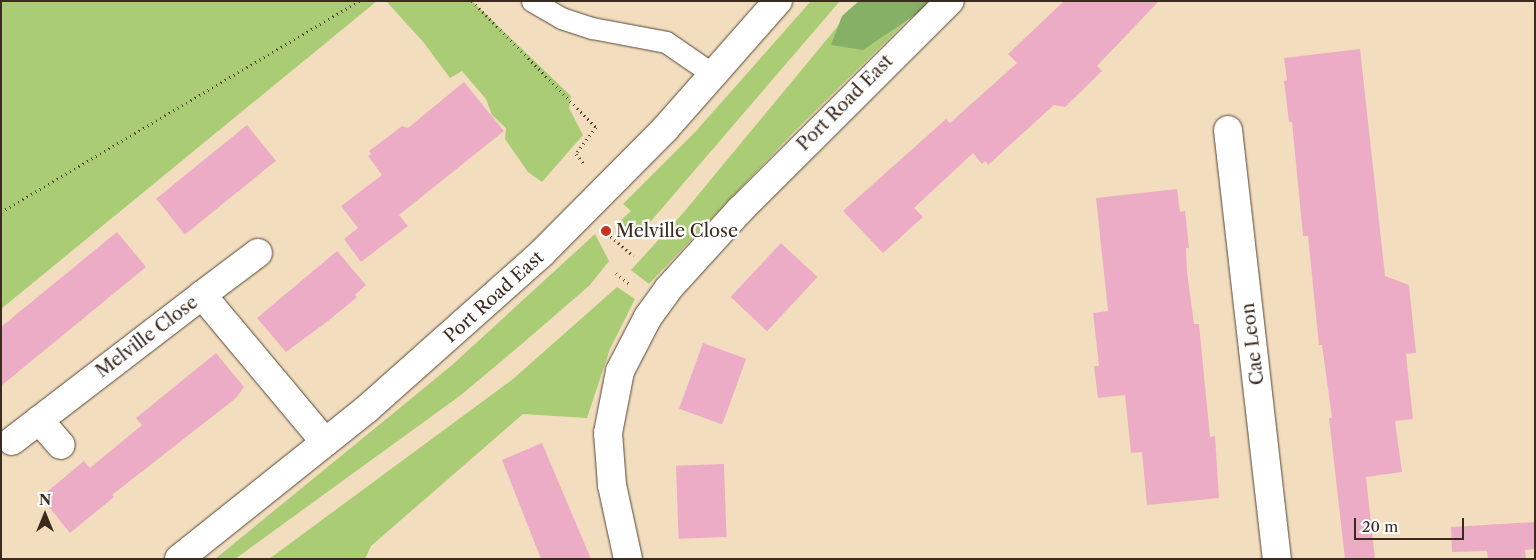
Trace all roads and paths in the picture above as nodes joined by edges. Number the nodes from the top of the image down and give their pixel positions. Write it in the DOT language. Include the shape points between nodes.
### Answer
graph roads {
  1 [pos="359,1"];
  2 [pos="472,1"];
  3 [pos="532,1"];
  4 [pos="778,1"];
  5 [pos="950,1"];
  6 [pos="714,75"];
  7 [pos="1228,130"];
  8 [pos="607,190"];
  9 [pos="1,212"];
  10 [pos="258,253"];
  11 [pos="202,295"];
  12 [pos="39,420"];
  13 [pos="12,441"];
  14 [pos="325,442"];
  15 [pos="61,445"];
  16 [pos="179,559"];
  17 [pos="628,559"];
  18 [pos="1277,559"];
  1 -- 9 [label="path"];
  2 -- 8 [label="path" via="596,127 576,154"];
  3 -- 6 [label="lane" via="561,18 592,28 666,42"];
  4 -- 6 [label="street, Port Road East"];
  5 -- 17 [label="street, Port Road East" via="798,150 668,288 648,316 620,371 608,433 612,485"];
  6 -- 8 [label="street, Port Road East"];
  7 -- 18 [label="street, Cae Leon"];
  8 -- 14 [label="street, Port Road East" via="460,328"];
  10 -- 11 [label="street"];
  11 -- 12 [label="street, Melville Close"];
  11 -- 14 [label="street, Melville Close"];
  12 -- 13 [label="street, Melville Close"];
  12 -- 15 [label="street"];
  14 -- 16 [label="street, Port Road East"];
}
